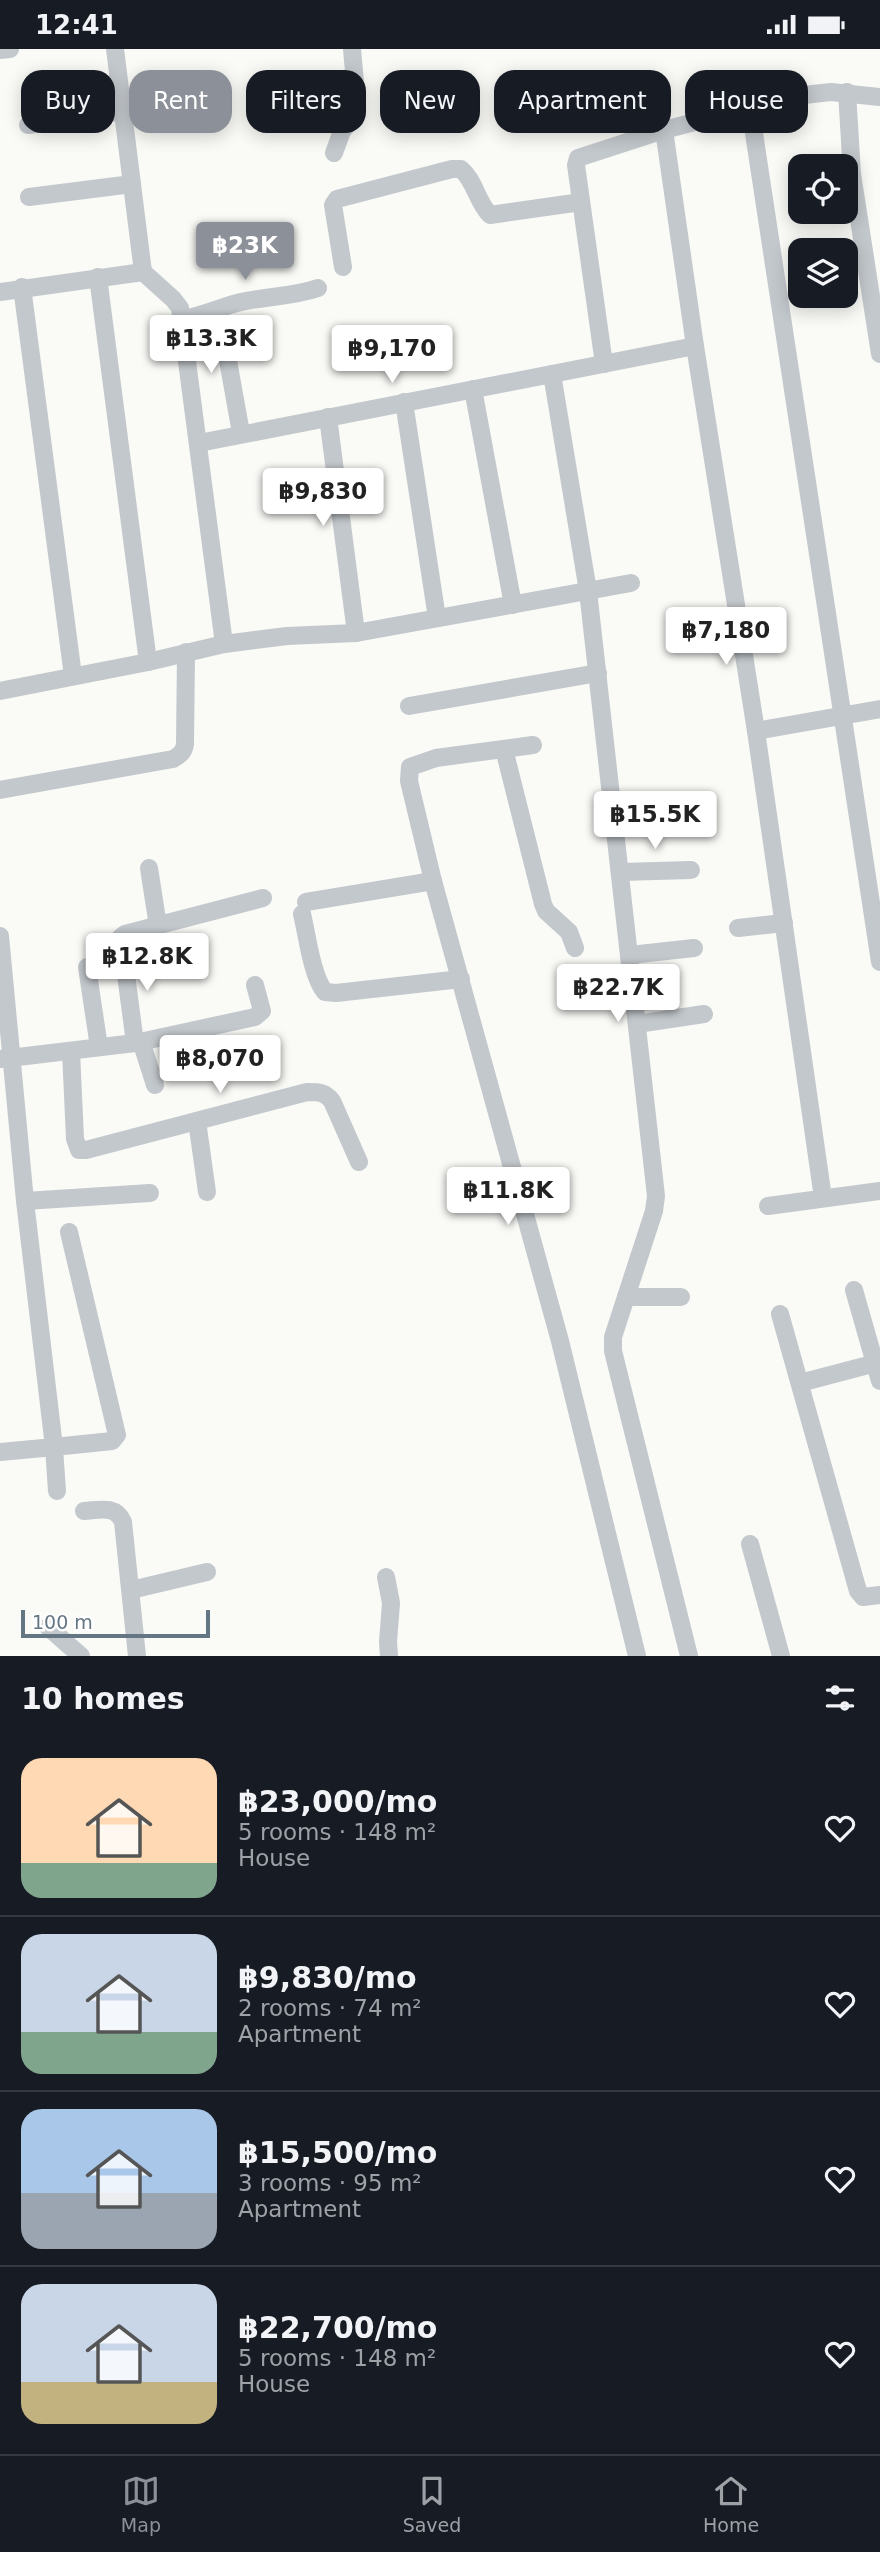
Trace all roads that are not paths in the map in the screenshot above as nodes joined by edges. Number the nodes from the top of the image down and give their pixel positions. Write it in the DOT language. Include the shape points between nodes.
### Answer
graph roads {
  1 [pos="10,49"];
  2 [pos="116,49"];
  3 [pos="352,49"];
  4 [pos="0,50"];
  5 [pos="847,92"];
  6 [pos="808,94"];
  7 [pos="880,97"];
  8 [pos="123,111"];
  9 [pos="115,112"];
  10 [pos="655,133"];
  11 [pos="664,133"];
  12 [pos="754,133"];
  13 [pos="334,153"];
  14 [pos="132,184"];
  15 [pos="29,197"];
  16 [pos="581,202"];
  17 [pos="343,267"];
  18 [pos="143,272"];
  19 [pos="98,277"];
  20 [pos="22,288"];
  21 [pos="318,288"];
  22 [pos="0,292"];
  23 [pos="219,310"];
  24 [pos="183,319"];
  25 [pos="695,346"];
  26 [pos="880,354"];
  27 [pos="604,364"];
  28 [pos="552,373"];
  29 [pos="473,389"];
  30 [pos="404,402"];
  31 [pos="328,418"];
  32 [pos="241,433"];
  33 [pos="199,443"];
  34 [pos="631,583"];
  35 [pos="588,591"];
  36 [pos="513,605"];
  37 [pos="438,618"];
  38 [pos="356,633"];
  39 [pos="224,644"];
  40 [pos="186,652"];
  41 [pos="148,662"];
  42 [pos="598,673"];
  43 [pos="73,676"];
  44 [pos="0,691"];
  45 [pos="409,706"];
  46 [pos="880,709"];
  47 [pos="843,716"];
  48 [pos="756,731"];
  49 [pos="533,745"];
  50 [pos="503,749"];
  51 [pos="0,790"];
  52 [pos="149,868"];
  53 [pos="691,870"];
  54 [pos="621,872"];
  55 [pos="433,881"];
  56 [pos="263,898"];
  57 [pos="784,923"];
  58 [pos="158,926"];
  59 [pos="738,928"];
  60 [pos="0,936"];
  61 [pos="575,948"];
  62 [pos="694,948"];
  63 [pos="630,955"];
  64 [pos="880,962"];
  65 [pos="87,967"];
  66 [pos="461,979"];
  67 [pos="255,985"];
  68 [pos="704,1014"];
  69 [pos="637,1024"];
  70 [pos="138,1042"];
  71 [pos="99,1047"];
  72 [pos="71,1051"];
  73 [pos="5,1058"];
  74 [pos="155,1085"];
  75 [pos="197,1121"];
  76 [pos="359,1162"];
  77 [pos="880,1191"];
  78 [pos="207,1192"];
  79 [pos="150,1193"];
  80 [pos="823,1198"];
  81 [pos="25,1201"];
  82 [pos="768,1206"];
  83 [pos="69,1233"];
  84 [pos="854,1290"];
  85 [pos="626,1297"];
  86 [pos="681,1297"];
  87 [pos="780,1314"];
  88 [pos="878,1369"];
  89 [pos="800,1383"];
  90 [pos="54,1447"];
  91 [pos="0,1452"];
  92 [pos="57,1491"];
  93 [pos="84,1511"];
  94 [pos="751,1544"];
  95 [pos="207,1572"];
  96 [pos="386,1577"];
  97 [pos="131,1590"];
  98 [pos="880,1595"];
  99 [pos="48,1627"];
  100 [pos="81,1656"];
  101 [pos="137,1656"];
  102 [pos="389,1656"];
  103 [pos="637,1656"];
  104 [pos="689,1656"];
  105 [pos="781,1656"];
  1 -- 4 [label="street"];
  2 -- 8 [label="street"];
  3 -- 13 [label="street" via="357,105"];
  5 -- 6 [label="street"];
  5 -- 7 [label="street"];
  5 -- 26 [label="street" via="852,174"];
  8 -- 9 [label="street"];
  8 -- 14 [label="street"];
  10 -- 16 [label="street" via="578,158"];
  11 -- 25 [label="street"];
  12 -- 47 [label="street"];
  14 -- 15 [label="street"];
  14 -- 18 [label="street"];
  16 -- 17 [label="street" via="490,215 461,169 337,199 333,205"];
  16 -- 27 [label="street"];
  18 -- 19 [label="street"];
  18 -- 24 [label="street" via="173,299"];
  19 -- 20 [label="street"];
  19 -- 41 [label="street"];
  20 -- 22 [label="street"];
  20 -- 43 [label="street"];
  21 -- 23 [label="street"];
  23 -- 24 [label="street"];
  23 -- 32 [label="street"];
  24 -- 33 [label="street"];
  25 -- 27 [label="street"];
  25 -- 48 [label="street"];
  27 -- 28 [label="street"];
  28 -- 29 [label="street"];
  28 -- 35 [label="street"];
  29 -- 30 [label="street"];
  29 -- 36 [label="street"];
  30 -- 31 [label="street"];
  30 -- 37 [label="street"];
  31 -- 32 [label="street"];
  31 -- 38 [label="street"];
  32 -- 33 [label="street"];
  33 -- 39 [label="street"];
  34 -- 35 [label="street"];
  35 -- 36 [label="street"];
  35 -- 42 [label="street"];
  36 -- 37 [label="street"];
  37 -- 38 [label="street"];
  38 -- 39 [label="street"];
  39 -- 40 [label="street"];
  40 -- 41 [label="street"];
  40 -- 51 [label="street" via="185,744 180,755"];
  41 -- 43 [label="street"];
  42 -- 45 [label="street"];
  42 -- 54 [label="street"];
  43 -- 44 [label="street"];
  46 -- 47 [label="street"];
  47 -- 48 [label="street"];
  47 -- 64 [label="street"];
  48 -- 57 [label="street"];
  49 -- 50 [label="street"];
  50 -- 55 [label="street" via="436,758 410,767 409,781"];
  50 -- 61 [label="street" via="542,904 569,932"];
  52 -- 58 [label="street"];
  53 -- 54 [label="street"];
  54 -- 63 [label="street"];
  55 -- 66 [label="street"];
  55 -- 66 [label="street" via="304,908 316,971 321,988 336,993"];
  56 -- 58 [label="street"];
  57 -- 59 [label="street"];
  57 -- 80 [label="street"];
  58 -- 70 [label="street" via="121,937"];
  60 -- 73 [label="street"];
  62 -- 63 [label="street"];
  63 -- 69 [label="street"];
  65 -- 71 [label="street"];
  66 -- 103 [label="street" via="560,1341"];
  67 -- 70 [label="street" via="262,1011 255,1017"];
  68 -- 69 [label="street"];
  69 -- 85 [label="street" via="656,1196"];
  70 -- 71 [label="street"];
  70 -- 74 [label="street"];
  71 -- 72 [label="street"];
  72 -- 73 [label="street"];
  72 -- 75 [label="street" via="79,1150"];
  73 -- 81 [label="street"];
  75 -- 76 [label="street" via="320,1092 332,1101"];
  75 -- 78 [label="street"];
  77 -- 80 [label="street"];
  79 -- 81 [label="street"];
  80 -- 82 [label="street"];
  81 -- 90 [label="street"];
  83 -- 90 [label="street" via="117,1435 112,1441"];
  84 -- 88 [label="street"];
  85 -- 86 [label="street"];
  85 -- 104 [label="street" via="613,1351"];
  87 -- 89 [label="street"];
  88 -- 89 [label="street"];
  89 -- 98 [label="street" via="858,1591 863,1597"];
  90 -- 91 [label="street"];
  90 -- 92 [label="street"];
  93 -- 97 [label="street" via="120,1514"];
  94 -- 105 [label="street"];
  95 -- 97 [label="street"];
  96 -- 102 [label="street" via="391,1603"];
  97 -- 101 [label="street"];
  99 -- 100 [label="street"];
}
